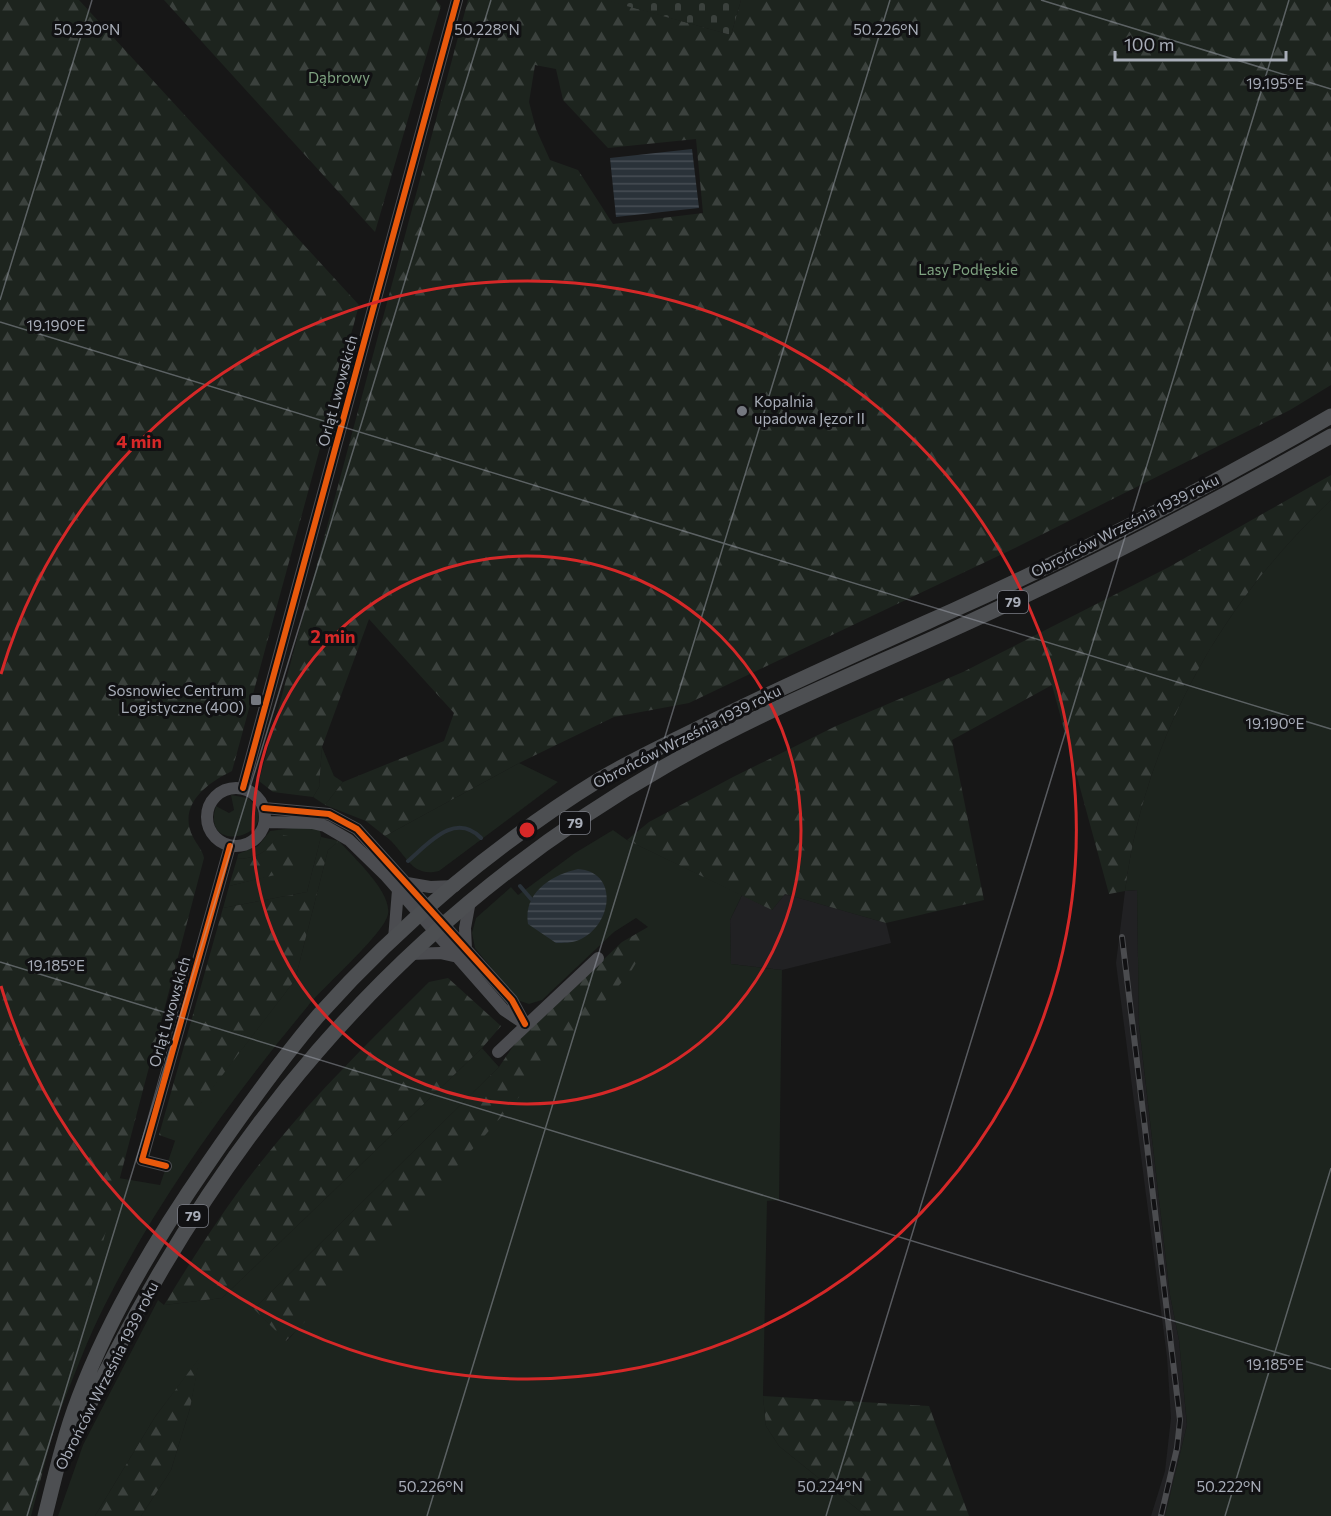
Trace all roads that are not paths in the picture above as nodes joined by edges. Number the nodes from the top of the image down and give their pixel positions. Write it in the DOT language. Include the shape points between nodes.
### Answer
graph roads {
  1 [pos="457,0"];
  2 [pos="1331,416"];
  3 [pos="1331,436"];
  4 [pos="243,788"];
  5 [pos="264,808"];
  6 [pos="265,822"];
  7 [pos="230,846"];
  8 [pos="455,886"];
  9 [pos="403,887"];
  10 [pos="470,901"];
  11 [pos="425,911"];
  12 [pos="440,927"];
  13 [pos="394,939"];
  14 [pos="462,953"];
  15 [pos="410,954"];
  16 [pos="598,958"];
  17 [pos="525,1024"];
  18 [pos="498,1052"];
  19 [pos="166,1166"];
  20 [pos="56,1478"];
  21 [pos="45,1516"];
  1 -- 4 [label="street, Orląt Lwowskich"];
  2 -- 8 [label="main road, Obrońców Września 1939 roku / 79" via="1100,540 766,694 623,767 541,819"];
  3 -- 10 [label="main road, Obrońców Września 1939 roku / 79" via="1108,556 687,754 585,816"];
  4 -- 5 [label="street" via="256,795"];
  4 -- 7 [label="street" via="221,791 207,810 211,832"];
  5 -- 6 [label="street"];
  5 -- 9 [label="street" via="315,811 345,821 371,842"];
  6 -- 7 [label="street" via="262,831 248,843"];
  6 -- 9 [label="street" via="312,823 339,832"];
  7 -- 19 [label="street, Orląt Lwowskich" via="142,1160"];
  8 -- 9 [label="street"];
  8 -- 11 [label="main road, Obrońców Września 1939 roku / 79"];
  9 -- 11 [label="street"];
  9 -- 13 [label="street"];
  10 -- 12 [label="main road, Obrońców Września 1939 roku / 79"];
  10 -- 14 [label="street"];
  11 -- 12 [label="street"];
  11 -- 13 [label="main road, Obrońców Września 1939 roku / 79"];
  12 -- 14 [label="street"];
  12 -- 15 [label="main road, Obrońców Września 1939 roku / 79"];
  13 -- 20 [label="main road, Obrońców Września 1939 roku / 79" via="305,1032 177,1209 95,1358 70,1422"];
  14 -- 15 [label="street"];
  14 -- 17 [label="street" via="512,1000"];
  15 -- 20 [label="main road, Obrońców Września 1939 roku / 79" via="290,1082 210,1190 144,1298"];
  16 -- 17 [label="street"];
  17 -- 18 [label="street"];
  20 -- 21 [label="main road, 79"];
}
